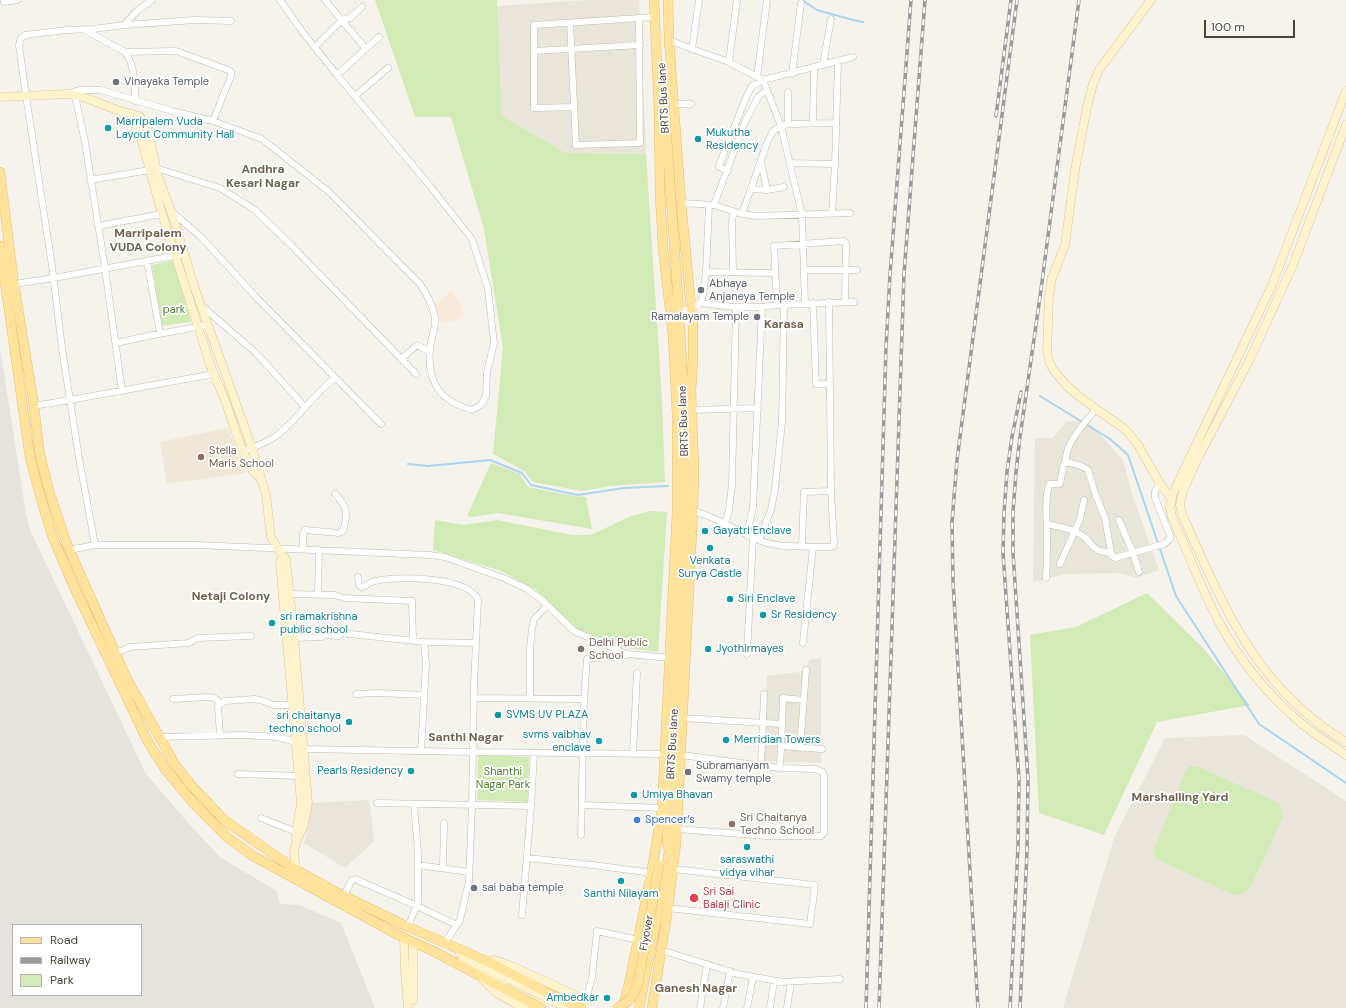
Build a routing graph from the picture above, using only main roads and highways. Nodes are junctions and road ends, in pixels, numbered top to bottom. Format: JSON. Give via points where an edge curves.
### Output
{"nodes":[{"id":1,"x":654,"y":0,"type":"edge"},
{"id":2,"x":659,"y":0,"type":"edge"},
{"id":3,"x":668,"y":0,"type":"edge"},
{"id":4,"x":0,"y":172,"type":"edge"},
{"id":5,"x":0,"y":246,"type":"edge"},
{"id":6,"x":675,"y":311,"type":"junction"},
{"id":7,"x":666,"y":848,"type":"joint"},
{"id":8,"x":667,"y":867,"type":"junction"},
{"id":9,"x":583,"y":1004,"type":"edge"},
{"id":10,"x":541,"y":1008,"type":"edge"},
{"id":11,"x":618,"y":1008,"type":"edge"},
{"id":12,"x":622,"y":1008,"type":"edge"},
{"id":13,"x":639,"y":1008,"type":"edge"},
{"id":14,"x":652,"y":1008,"type":"edge"}],
"edges":[{"from":1,"to":6,"type":"main road","via":[[660,111],[662,248]]},
{"from":2,"to":6,"type":"main road","name":"BRTS Bus lane"},
{"from":3,"to":8,"type":"main road","via":[[681,203],[692,309],[693,511],[677,829]]},
{"from":4,"to":9,"type":"main road","via":[[40,455],[50,494],[69,550],[127,679],[174,763],[224,820],[296,870],[408,927],[489,962],[550,994]]},
{"from":5,"to":10,"type":"main road","via":[[30,458],[53,538],[148,742],[165,768],[194,805],[227,836],[259,860]]},
{"from":6,"to":7,"type":"main road","name":"BRTS Bus lane","via":[[682,349],[685,509]]},
{"from":6,"to":12,"type":"main road","via":[[677,513],[662,808],[652,873],[629,986]]},
{"from":7,"to":8,"type":"main road","name":"Flyover"},
{"from":8,"to":11,"type":"main road","name":"Flyover","bridge":true,"via":[[638,984],[632,998]]},
{"from":8,"to":13,"type":"main road","name":"Flyover"},
{"from":8,"to":14,"type":"main road","via":[[668,908]]}]}
